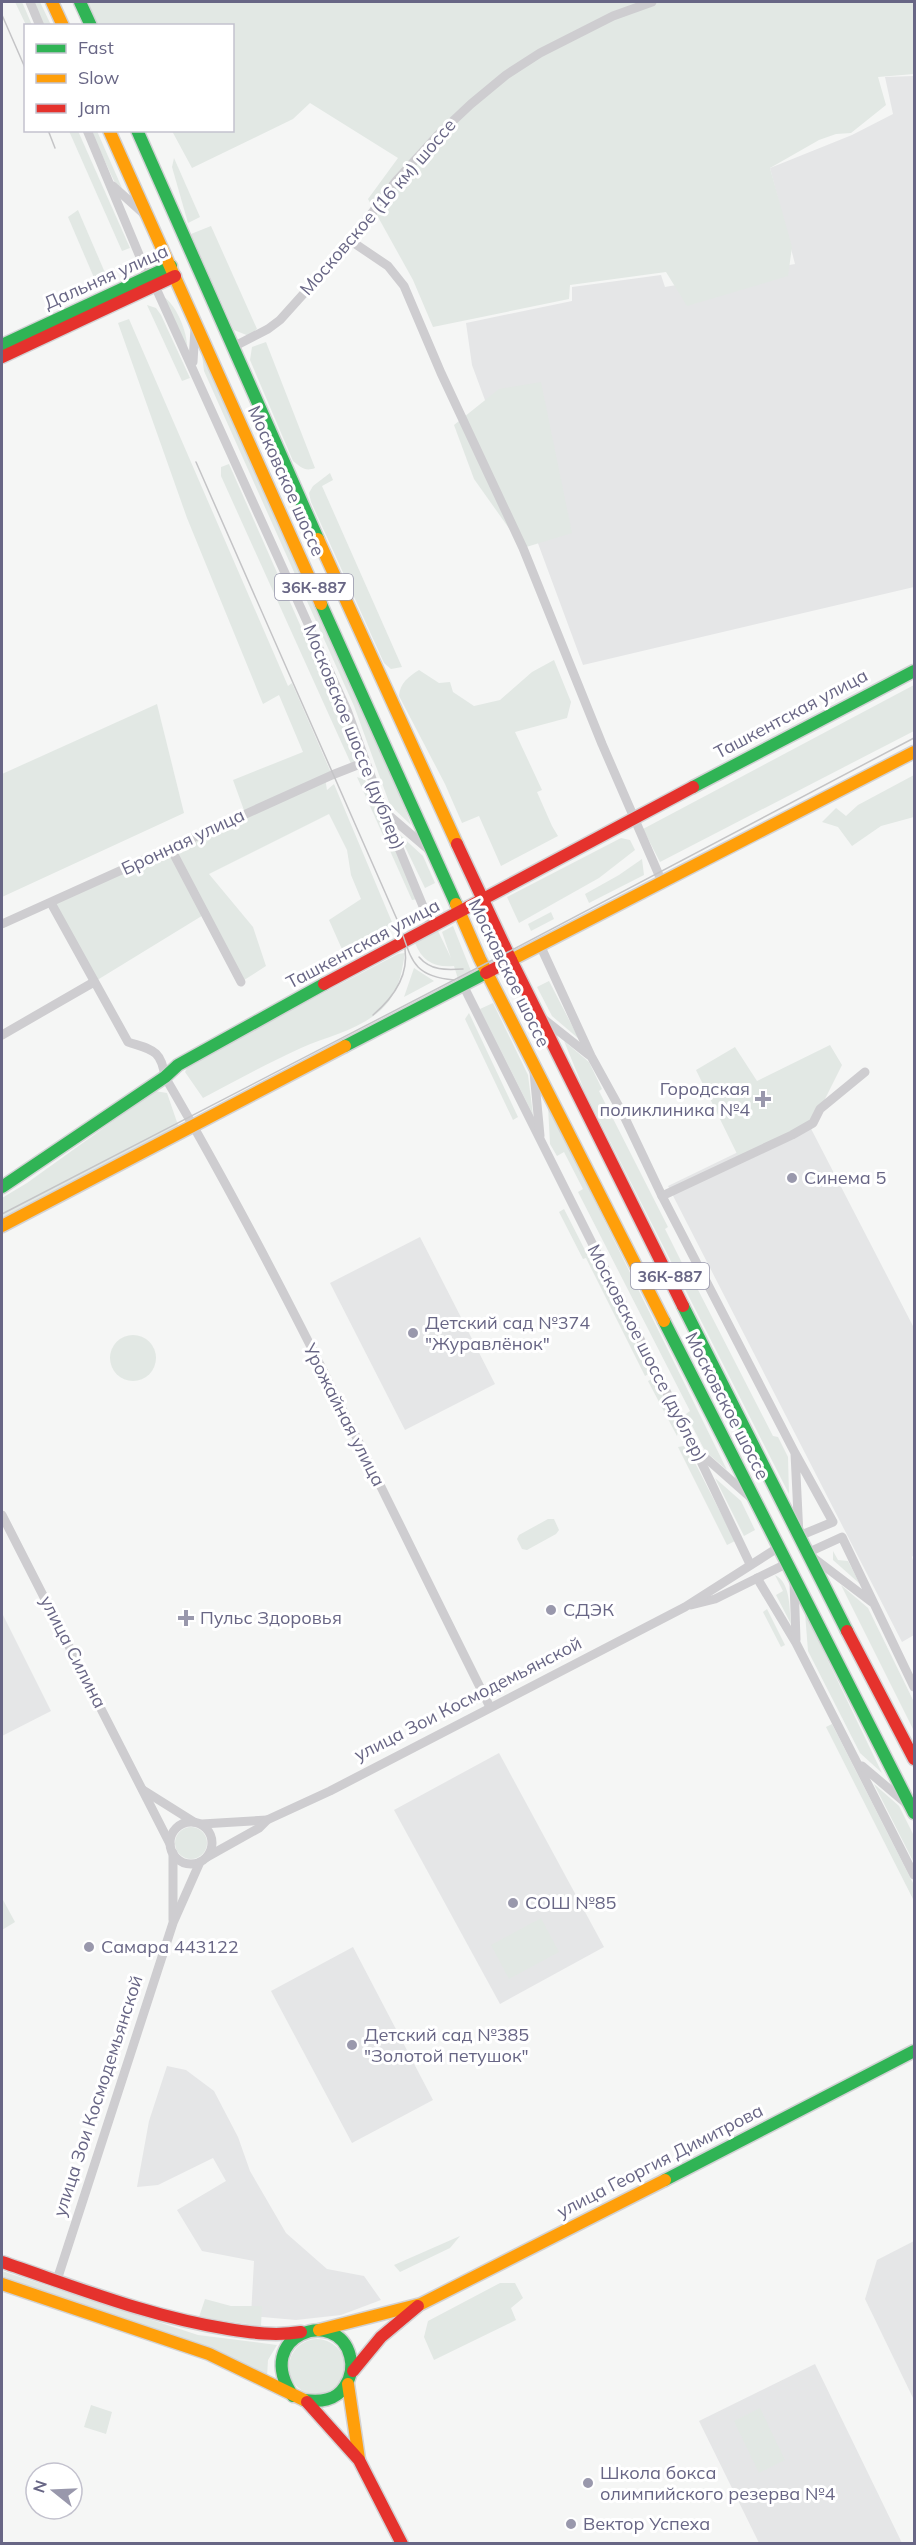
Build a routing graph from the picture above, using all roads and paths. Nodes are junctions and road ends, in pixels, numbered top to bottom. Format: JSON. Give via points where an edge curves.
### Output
{"nodes":[{"id":1,"x":30,"y":2,"type":"edge"},
{"id":2,"x":52,"y":2,"type":"edge"},
{"id":3,"x":80,"y":2,"type":"edge"},
{"id":4,"x":652,"y":2,"type":"edge"},
{"id":5,"x":39,"y":24,"type":"edge"},
{"id":6,"x":62,"y":24,"type":"edge"},
{"id":7,"x":90,"y":24,"type":"edge"},
{"id":8,"x":88,"y":132,"type":"edge"},
{"id":9,"x":110,"y":132,"type":"edge"},
{"id":10,"x":138,"y":132,"type":"edge"},
{"id":11,"x":111,"y":185,"type":"junction"},
{"id":12,"x":147,"y":216,"type":"junction"},
{"id":13,"x":351,"y":241,"type":"junction"},
{"id":14,"x":194,"y":261,"type":"junction"},
{"id":15,"x":173,"y":271,"type":"junction"},
{"id":16,"x":152,"y":281,"type":"junction"},
{"id":17,"x":196,"y":322,"type":"junction"},
{"id":18,"x":2,"y":345,"type":"edge"},
{"id":19,"x":233,"y":347,"type":"junction"},
{"id":20,"x":2,"y":357,"type":"edge"},
{"id":21,"x":193,"y":365,"type":"junction"},
{"id":22,"x":915,"y":671,"type":"edge"},
{"id":23,"x":915,"y":752,"type":"edge"},
{"id":24,"x":365,"y":762,"type":"junction"},
{"id":25,"x":384,"y":812,"type":"junction"},
{"id":26,"x":633,"y":818,"type":"junction"},
{"id":27,"x":170,"y":847,"type":"junction"},
{"id":28,"x":432,"y":852,"type":"junction"},
{"id":29,"x":662,"y":882,"type":"junction"},
{"id":30,"x":483,"y":899,"type":"junction"},
{"id":31,"x":51,"y":903,"type":"junction"},
{"id":32,"x":459,"y":913,"type":"junction"},
{"id":33,"x":2,"y":924,"type":"edge"},
{"id":34,"x":432,"y":928,"type":"junction"},
{"id":35,"x":540,"y":945,"type":"junction"},
{"id":36,"x":512,"y":960,"type":"junction"},
{"id":37,"x":486,"y":974,"type":"junction"},
{"id":38,"x":94,"y":982,"type":"junction"},
{"id":39,"x":241,"y":982,"type":"dead end"},
{"id":40,"x":464,"y":987,"type":"junction"},
{"id":41,"x":539,"y":1016,"type":"junction"},
{"id":42,"x":2,"y":1035,"type":"edge"},
{"id":43,"x":591,"y":1056,"type":"junction"},
{"id":44,"x":533,"y":1064,"type":"junction"},
{"id":45,"x":864,"y":1072,"type":"dead end"},
{"id":46,"x":165,"y":1077,"type":"junction"},
{"id":47,"x":194,"y":1126,"type":"junction"},
{"id":48,"x":540,"y":1142,"type":"junction"},
{"id":49,"x":2,"y":1187,"type":"edge"},
{"id":50,"x":662,"y":1196,"type":"junction"},
{"id":51,"x":2,"y":1226,"type":"edge"},
{"id":52,"x":695,"y":1449,"type":"junction"},
{"id":53,"x":795,"y":1453,"type":"junction"},
{"id":54,"x":757,"y":1503,"type":"junction"},
{"id":55,"x":2,"y":1515,"type":"edge"},
{"id":56,"x":799,"y":1536,"type":"junction"},
{"id":57,"x":779,"y":1547,"type":"junction"},
{"id":58,"x":807,"y":1553,"type":"junction"},
{"id":59,"x":788,"y":1563,"type":"junction"},
{"id":60,"x":750,"y":1564,"type":"junction"},
{"id":61,"x":794,"y":1577,"type":"junction"},
{"id":62,"x":757,"y":1578,"type":"junction"},
{"id":63,"x":873,"y":1603,"type":"junction"},
{"id":64,"x":686,"y":1607,"type":"junction"},
{"id":65,"x":796,"y":1642,"type":"junction"},
{"id":66,"x":915,"y":1687,"type":"edge"},
{"id":67,"x":490,"y":1707,"type":"junction"},
{"id":68,"x":915,"y":1759,"type":"edge"},
{"id":69,"x":858,"y":1763,"type":"junction"},
{"id":70,"x":143,"y":1790,"type":"junction"},
{"id":71,"x":913,"y":1810,"type":"edge"},
{"id":72,"x":267,"y":1820,"type":"junction"},
{"id":73,"x":198,"y":1823,"type":"junction"},
{"id":74,"x":171,"y":1848,"type":"junction"},
{"id":75,"x":203,"y":1859,"type":"junction"},
{"id":76,"x":915,"y":1875,"type":"edge"},
{"id":77,"x":173,"y":1923,"type":"junction"},
{"id":78,"x":915,"y":2051,"type":"edge"},
{"id":79,"x":2,"y":2262,"type":"edge"},
{"id":80,"x":57,"y":2280,"type":"junction"},
{"id":81,"x":2,"y":2284,"type":"edge"},
{"id":82,"x":421,"y":2304,"type":"junction"},
{"id":83,"x":319,"y":2330,"type":"junction"},
{"id":84,"x":305,"y":2332,"type":"junction"},
{"id":85,"x":353,"y":2371,"type":"junction"},
{"id":86,"x":348,"y":2384,"type":"junction"},
{"id":87,"x":293,"y":2396,"type":"junction"},
{"id":88,"x":307,"y":2402,"type":"junction"},
{"id":89,"x":359,"y":2460,"type":"junction"},
{"id":90,"x":402,"y":2544,"type":"edge"}],
"edges":[{"from":1,"to":5,"type":"street"},
{"from":2,"to":6,"type":"main road"},
{"from":3,"to":7,"type":"main road"},
{"from":4,"to":13,"type":"street","name":"Московское (16 км) шоссе","via":[[613,16],[506,75],[438,135],[396,181]]},
{"from":8,"to":11,"type":"street","name":"Московское шоссе (дублер)"},
{"from":9,"to":12,"type":"main road","name":"Московское шоссе","number":"36К-887"},
{"from":10,"to":14,"type":"main road","name":"Московское шоссе","number":"36К-887"},
{"from":11,"to":12,"type":"street"},
{"from":11,"to":16,"type":"street","name":"Московское шоссе (дублер)"},
{"from":12,"to":15,"type":"main road","name":"Московское шоссе","number":"36К-887"},
{"from":13,"to":19,"type":"street","name":"Московское (16 км) шоссе","via":[[280,320]]},
{"from":13,"to":26,"type":"street","via":[[388,266],[404,286],[523,548]]},
{"from":14,"to":15,"type":"main road","name":"Дальняя улица"},
{"from":14,"to":19,"type":"main road","name":"Московское шоссе","number":"36К-887"},
{"from":15,"to":16,"type":"main road","name":"Дальняя улица"},
{"from":15,"to":17,"type":"main road","name":"Московское шоссе","number":"36К-887"},
{"from":16,"to":18,"type":"main road","name":"Дальняя улица"},
{"from":16,"to":20,"type":"main road","name":"Дальняя улица"},
{"from":16,"to":21,"type":"street","name":"Московское шоссе (дублер)"},
{"from":17,"to":21,"type":"street"},
{"from":17,"to":28,"type":"main road","name":"Московское шоссе","number":"36К-887"},
{"from":19,"to":30,"type":"main road","name":"Московское шоссе","number":"36К-887"},
{"from":21,"to":24,"type":"street","name":"Московское шоссе (дублер)","via":[[347,710]]},
{"from":22,"to":26,"type":"main road","name":"Ташкентская улица"},
{"from":23,"to":29,"type":"main road"},
{"from":24,"to":25,"type":"street","name":"Московское шоссе (дублер)"},
{"from":24,"to":27,"type":"street","name":"Бронная улица"},
{"from":25,"to":28,"type":"street"},
{"from":25,"to":34,"type":"street","name":"Московское шоссе (дублер)"},
{"from":26,"to":29,"type":"street"},
{"from":26,"to":30,"type":"main road","name":"Ташкентская улица"},
{"from":27,"to":31,"type":"street","name":"Бронная улица"},
{"from":27,"to":39,"type":"street"},
{"from":28,"to":32,"type":"main road","name":"Московское шоссе","number":"36К-887"},
{"from":29,"to":35,"type":"main road"},
{"from":30,"to":32,"type":"main road","name":"Ташкентская улица"},
{"from":30,"to":36,"type":"main road","name":"Московское шоссе","number":"36К-887"},
{"from":31,"to":33,"type":"street","name":"Бронная улица"},
{"from":31,"to":38,"type":"street"},
{"from":32,"to":34,"type":"main road","name":"Ташкентская улица"},
{"from":32,"to":37,"type":"main road","name":"Московское шоссе","number":"36К-887"},
{"from":34,"to":46,"type":"main road","name":"Ташкентская улица","via":[[178,1065]]},
{"from":35,"to":36,"type":"main road"},
{"from":35,"to":43,"type":"street"},
{"from":36,"to":37,"type":"main road"},
{"from":36,"to":41,"type":"main road","name":"Московское шоссе","number":"36К-887"},
{"from":37,"to":40,"type":"main road"},
{"from":37,"to":44,"type":"main road","name":"Московское шоссе","number":"36К-887"},
{"from":38,"to":42,"type":"street"},
{"from":38,"to":46,"type":"street","via":[[128,1042],[153,1051],[162,1060]]},
{"from":40,"to":47,"type":"main road"},
{"from":40,"to":48,"type":"street","name":"Московское шоссе (дублер)"},
{"from":41,"to":43,"type":"street"},
{"from":41,"to":56,"type":"main road","name":"Московское шоссе","number":"36К-887"},
{"from":43,"to":50,"type":"street"},
{"from":44,"to":48,"type":"street","name":"Московское шоссе (дублер)"},
{"from":44,"to":54,"type":"main road","name":"Московское шоссе","number":"36К-887"},
{"from":45,"to":50,"type":"street","via":[[820,1109],[813,1123]]},
{"from":46,"to":47,"type":"street","name":"Урожайная улица"},
{"from":46,"to":49,"type":"main road","name":"Ташкентская улица"},
{"from":47,"to":51,"type":"main road"},
{"from":47,"to":67,"type":"street","name":"Урожайная улица","via":[[305,1336]]},
{"from":48,"to":52,"type":"street","name":"Московское шоссе (дублер)"},
{"from":50,"to":53,"type":"street"},
{"from":52,"to":54,"type":"street"},
{"from":52,"to":60,"type":"street","name":"Московское шоссе (дублер)"},
{"from":53,"to":56,"type":"street"},
{"from":53,"to":56,"type":"street","name":"улица Зои Космодемьянской","via":[[833,1522]]},
{"from":54,"to":57,"type":"main road","name":"Московское шоссе","number":"36К-887"},
{"from":55,"to":70,"type":"street","name":"улица Силина"},
{"from":56,"to":57,"type":"main road","name":"улица Зои Космодемьянской"},
{"from":56,"to":58,"type":"main road","name":"Московское шоссе","number":"36К-887"},
{"from":57,"to":59,"type":"main road","name":"Московское шоссе","number":"36К-887"},
{"from":57,"to":60,"type":"street","name":"улица Зои Космодемьянской"},
{"from":58,"to":59,"type":"main road","name":"улица Зои Космодемьянской"},
{"from":58,"to":63,"type":"street"},
{"from":58,"to":63,"type":"street","name":"улица Зои Космодемьянской","via":[[842,1537]]},
{"from":58,"to":68,"type":"main road","name":"Московское шоссе","number":"36К-887"},
{"from":59,"to":61,"type":"main road","name":"Московское шоссе","number":"36К-887"},
{"from":59,"to":62,"type":"street","name":"улица Зои Космодемьянской"},
{"from":60,"to":64,"type":"street","name":"улица Зои Космодемьянской"},
{"from":61,"to":65,"type":"street"},
{"from":61,"to":71,"type":"main road","name":"Московское шоссе","number":"36К-887"},
{"from":62,"to":64,"type":"street","name":"улица Зои Космодемьянской","via":[[715,1599]]},
{"from":62,"to":65,"type":"street"},
{"from":63,"to":66,"type":"street"},
{"from":64,"to":67,"type":"street","name":"улица Зои Космодемьянской"},
{"from":65,"to":69,"type":"street"},
{"from":67,"to":72,"type":"street","name":"улица Зои Космодемьянской"},
{"from":69,"to":71,"type":"street"},
{"from":69,"to":76,"type":"street"},
{"from":70,"to":73,"type":"street"},
{"from":70,"to":74,"type":"street","name":"улица Силина"},
{"from":72,"to":73,"type":"street","name":"улица Зои Космодемьянской"},
{"from":72,"to":75,"type":"street","name":"улица Зои Космодемьянской"},
{"from":73,"to":74,"type":"street","via":[[179,1826],[172,1834]]},
{"from":73,"to":75,"type":"street","via":[[211,1837],[212,1847]]},
{"from":74,"to":75,"type":"street","via":[[179,1860],[190,1864]]},
{"from":74,"to":77,"type":"street","name":"улица Зои Космодемьянской"},
{"from":75,"to":77,"type":"street","name":"улица Зои Космодемьянской"},
{"from":77,"to":80,"type":"street","name":"улица Зои Космодемьянской"},
{"from":78,"to":82,"type":"main road","name":"улица Георгия Димитрова"},
{"from":79,"to":80,"type":"main road"},
{"from":80,"to":84,"type":"main road","via":[[157,2315],[214,2328],[279,2335]]},
{"from":81,"to":87,"type":"main road","via":[[209,2354]]},
{"from":82,"to":83,"type":"main road","name":"улица Георгия Димитрова"},
{"from":82,"to":85,"type":"main road","name":"улица Георгия Димитрова","via":[[381,2337]]},
{"from":83,"to":84,"type":"main road"},
{"from":83,"to":85,"type":"main road","via":[[337,2336],[345,2344]]},
{"from":84,"to":87,"type":"main road","via":[[288,2344],[280,2363],[283,2382]]},
{"from":85,"to":86,"type":"main road"},
{"from":86,"to":88,"type":"main road","via":[[331,2400]]},
{"from":86,"to":89,"type":"main road"},
{"from":87,"to":88,"type":"main road"},
{"from":88,"to":89,"type":"main road"},
{"from":89,"to":90,"type":"main road"}]}
